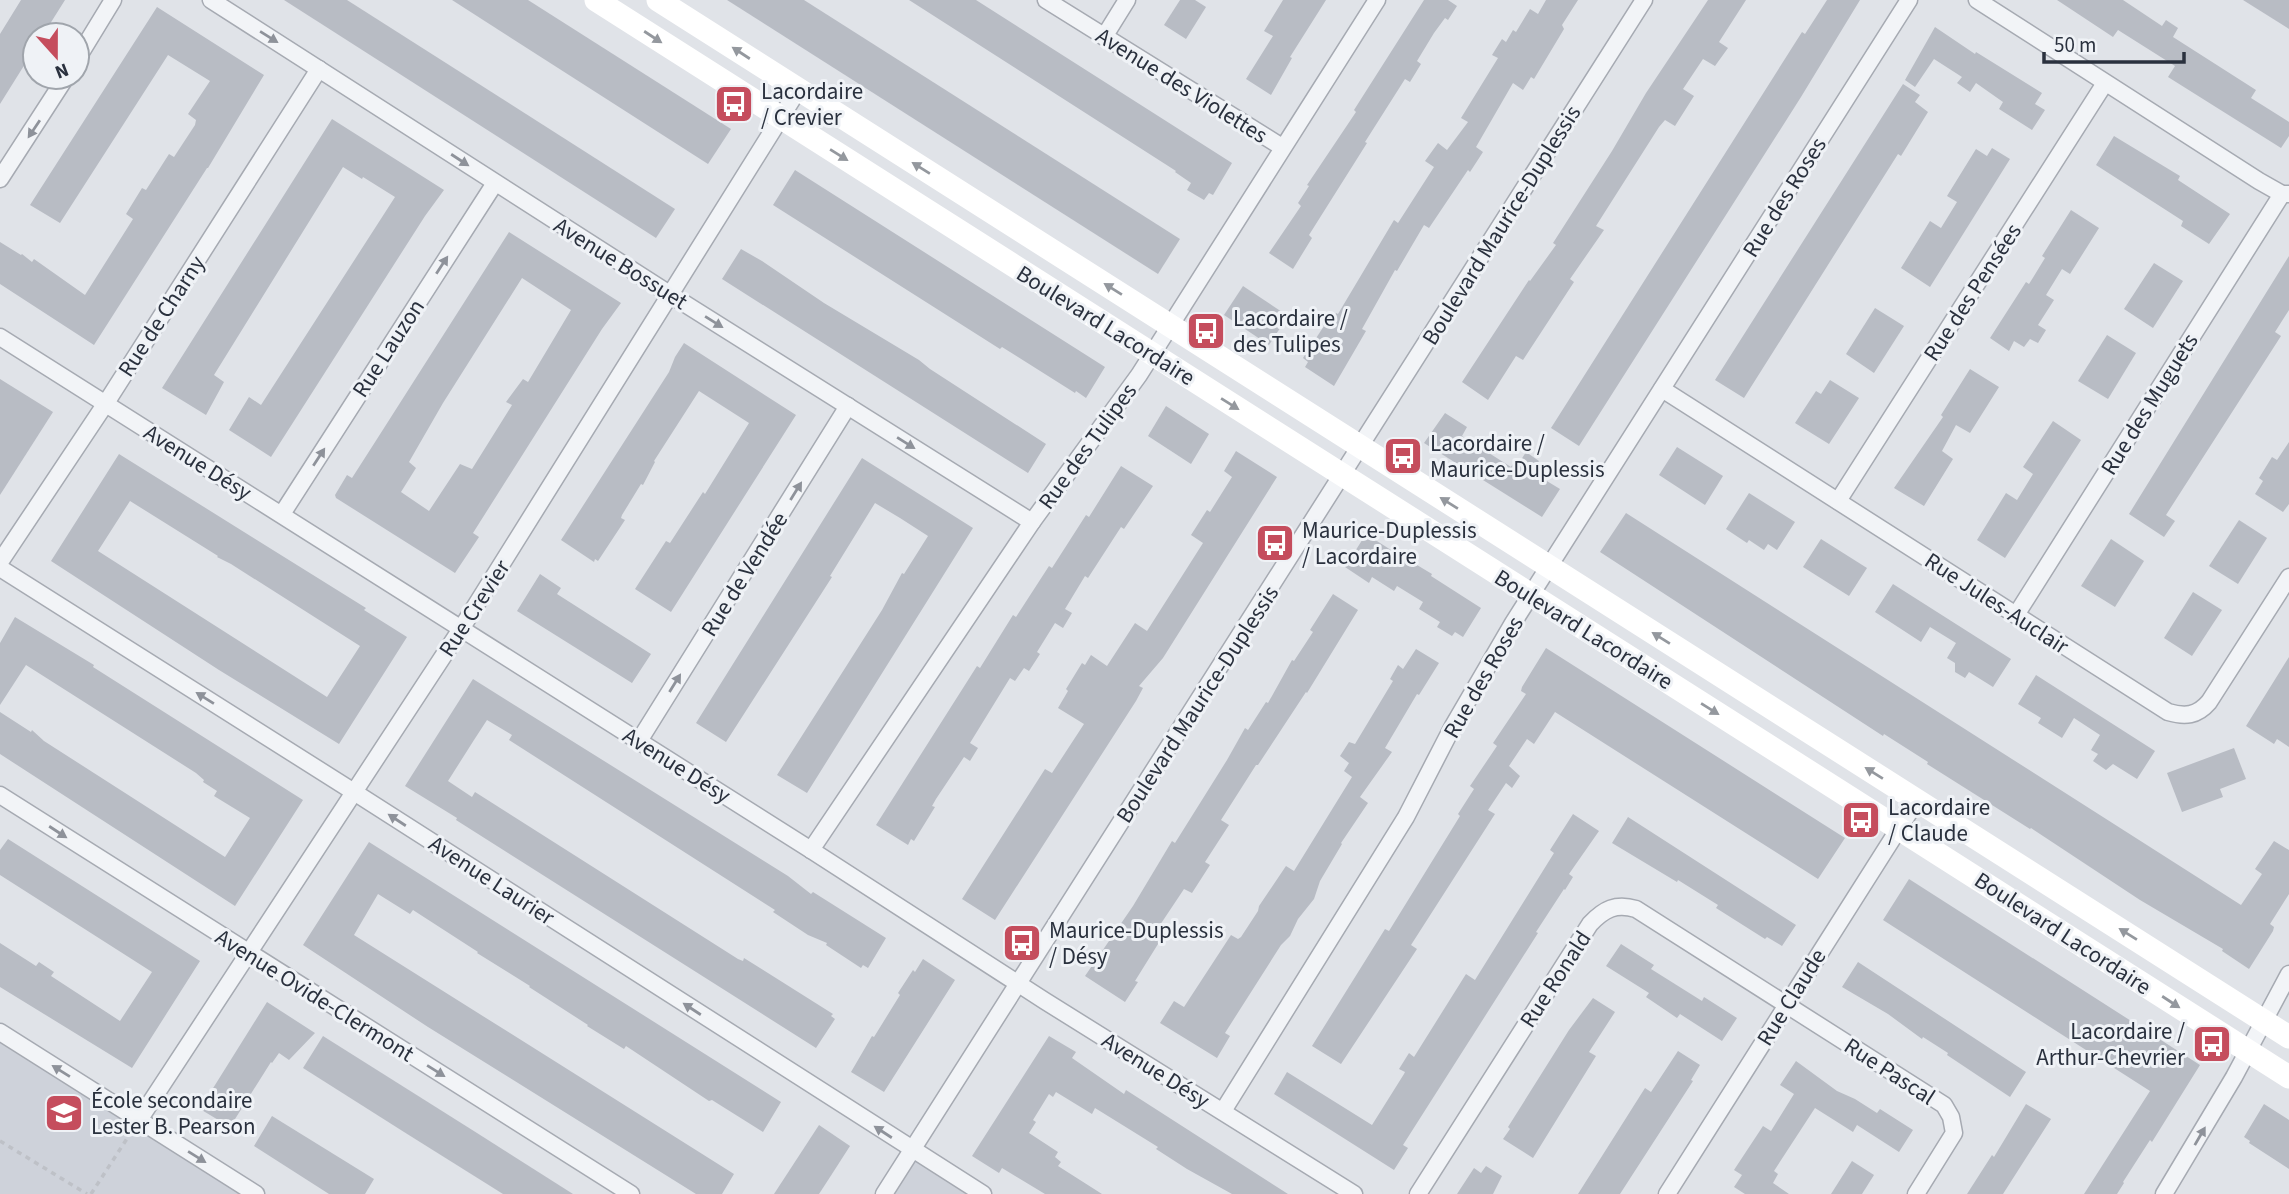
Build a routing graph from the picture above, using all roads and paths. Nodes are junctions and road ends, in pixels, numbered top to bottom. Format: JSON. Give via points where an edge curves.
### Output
{"nodes":[{"id":1,"x":113,"y":0,"type":"edge"},
{"id":2,"x":211,"y":0,"type":"edge"},
{"id":3,"x":596,"y":0,"type":"edge"},
{"id":4,"x":658,"y":0,"type":"edge"},
{"id":5,"x":1046,"y":0,"type":"edge"},
{"id":6,"x":1127,"y":0,"type":"edge"},
{"id":7,"x":1377,"y":0,"type":"edge"},
{"id":8,"x":1644,"y":0,"type":"edge"},
{"id":9,"x":1909,"y":0,"type":"edge"},
{"id":10,"x":1977,"y":0,"type":"edge"},
{"id":11,"x":91,"y":36,"type":"edge"},
{"id":12,"x":1104,"y":37,"type":"junction"},
{"id":13,"x":320,"y":69,"type":"junction"},
{"id":14,"x":2105,"y":83,"type":"junction"},
{"id":15,"x":798,"y":90,"type":"junction"},
{"id":16,"x":57,"y":91,"type":"edge"},
{"id":17,"x":781,"y":119,"type":"junction"},
{"id":18,"x":1282,"y":147,"type":"junction"},
{"id":19,"x":0,"y":179,"type":"edge"},
{"id":20,"x":495,"y":183,"type":"junction"},
{"id":21,"x":2285,"y":194,"type":"edge"},
{"id":22,"x":671,"y":295,"type":"junction"},
{"id":23,"x":1171,"y":326,"type":"junction"},
{"id":24,"x":0,"y":337,"type":"edge"},
{"id":25,"x":1152,"y":354,"type":"junction"},
{"id":26,"x":1662,"y":389,"type":"junction"},
{"id":27,"x":106,"y":403,"type":"junction"},
{"id":28,"x":848,"y":407,"type":"junction"},
{"id":29,"x":1360,"y":447,"type":"junction"},
{"id":30,"x":1342,"y":476,"type":"junction"},
{"id":31,"x":1838,"y":501,"type":"junction"},
{"id":32,"x":282,"y":514,"type":"junction"},
{"id":33,"x":1032,"y":522,"type":"junction"},
{"id":34,"x":0,"y":562,"type":"edge"},
{"id":35,"x":1550,"y":567,"type":"junction"},
{"id":36,"x":0,"y":568,"type":"edge"},
{"id":37,"x":2289,"y":577,"type":"edge"},
{"id":38,"x":1531,"y":596,"type":"junction"},
{"id":39,"x":2016,"y":615,"type":"junction"},
{"id":40,"x":461,"y":629,"type":"junction"},
{"id":41,"x":639,"y":741,"type":"junction"},
{"id":42,"x":354,"y":792,"type":"junction"},
{"id":43,"x":0,"y":795,"type":"edge"},
{"id":44,"x":1917,"y":800,"type":"junction"},
{"id":45,"x":1898,"y":828,"type":"junction"},
{"id":46,"x":811,"y":850,"type":"junction"},
{"id":47,"x":249,"y":954,"type":"junction"},
{"id":48,"x":2289,"y":974,"type":"edge"},
{"id":49,"x":1018,"y":983,"type":"junction"},
{"id":50,"x":1787,"y":1004,"type":"junction"},
{"id":51,"x":2263,"y":1020,"type":"junction"},
{"id":52,"x":0,"y":1032,"type":"edge"},
{"id":53,"x":2289,"y":1037,"type":"edge"},
{"id":54,"x":2248,"y":1051,"type":"junction"},
{"id":55,"x":2289,"y":1077,"type":"edge"},
{"id":56,"x":1223,"y":1111,"type":"junction"},
{"id":57,"x":139,"y":1120,"type":"junction"},
{"id":58,"x":0,"y":1141,"type":"edge"},
{"id":59,"x":912,"y":1150,"type":"junction"},
{"id":60,"x":89,"y":1194,"type":"edge"},
{"id":61,"x":256,"y":1194,"type":"edge"},
{"id":62,"x":631,"y":1194,"type":"edge"},
{"id":63,"x":884,"y":1194,"type":"edge"},
{"id":64,"x":983,"y":1194,"type":"edge"},
{"id":65,"x":1354,"y":1194,"type":"edge"},
{"id":66,"x":1418,"y":1194,"type":"edge"},
{"id":67,"x":1667,"y":1194,"type":"edge"},
{"id":68,"x":1916,"y":1194,"type":"edge"},
{"id":69,"x":2164,"y":1194,"type":"edge"}],
"edges":[{"from":1,"to":11,"type":"street"},
{"from":2,"to":13,"type":"street","name":"Avenue Bossuet","one_way":true},
{"from":3,"to":17,"type":"main road","name":"Boulevard Lacordaire","one_way":true},
{"from":15,"to":4,"type":"main road","name":"Boulevard Lacordaire","one_way":true},
{"from":5,"to":12,"type":"street","name":"Avenue des Violettes"},
{"from":6,"to":12,"type":"street"},
{"from":7,"to":18,"type":"street","name":"Rue des Tulipes"},
{"from":8,"to":29,"type":"street","name":"Boulevard Maurice-Duplessis"},
{"from":9,"to":26,"type":"street","name":"Rue des Roses"},
{"from":10,"to":14,"type":"street"},
{"from":12,"to":18,"type":"street","name":"Avenue des Violettes"},
{"from":13,"to":20,"type":"street","name":"Avenue Bossuet","one_way":true},
{"from":13,"to":27,"type":"street","name":"Rue de Charny"},
{"from":14,"to":21,"type":"street"},
{"from":14,"to":31,"type":"street","name":"Rue des Pensées"},
{"from":15,"to":17,"type":"street","name":"Rue Crevier"},
{"from":23,"to":15,"type":"main road","name":"Boulevard Lacordaire","one_way":true},
{"from":16,"to":19,"type":"street","one_way":true},
{"from":17,"to":22,"type":"street","name":"Rue Crevier"},
{"from":17,"to":25,"type":"main road","name":"Boulevard Lacordaire","one_way":true},
{"from":18,"to":23,"type":"street","name":"Rue des Tulipes"},
{"from":20,"to":22,"type":"street","name":"Avenue Bossuet"},
{"from":32,"to":20,"type":"street","name":"Rue Lauzon","one_way":true},
{"from":21,"to":39,"type":"street","name":"Rue des Muguets"},
{"from":22,"to":28,"type":"street","name":"Avenue Bossuet","one_way":true},
{"from":22,"to":40,"type":"street","name":"Rue Crevier"},
{"from":23,"to":25,"type":"street","name":"Rue des Tulipes"},
{"from":23,"to":29,"type":"main road","name":"Boulevard Lacordaire"},
{"from":24,"to":27,"type":"street","name":"Avenue Désy"},
{"from":25,"to":30,"type":"main road","name":"Boulevard Lacordaire","one_way":true},
{"from":25,"to":33,"type":"street","name":"Rue des Tulipes"},
{"from":26,"to":31,"type":"street","name":"Rue Jules-Auclair"},
{"from":26,"to":35,"type":"street","name":"Rue des Roses"},
{"from":27,"to":32,"type":"street","name":"Avenue Désy"},
{"from":27,"to":34,"type":"street","name":"Rue de Charny"},
{"from":28,"to":33,"type":"street","name":"Avenue Bossuet","one_way":true},
{"from":41,"to":28,"type":"street","name":"Rue de Vendée","one_way":true},
{"from":29,"to":30,"type":"street","name":"Boulevard Maurice-Duplessis"},
{"from":35,"to":29,"type":"main road","name":"Boulevard Lacordaire","one_way":true},
{"from":30,"to":38,"type":"main road","name":"Boulevard Lacordaire"},
{"from":30,"to":49,"type":"street","name":"Boulevard Maurice-Duplessis"},
{"from":31,"to":39,"type":"street","name":"Rue Jules-Auclair"},
{"from":32,"to":40,"type":"street","name":"Avenue Désy"},
{"from":33,"to":46,"type":"street","name":"Rue des Tulipes"},
{"from":35,"to":38,"type":"street","name":"Rue des Roses"},
{"from":44,"to":35,"type":"main road","name":"Boulevard Lacordaire","one_way":true},
{"from":42,"to":36,"type":"street","name":"Avenue Laurier","one_way":true},
{"from":37,"to":39,"type":"street","name":"Rue Jules-Auclair","via":[[2208,702],[2190,715],[2168,712]]},
{"from":38,"to":45,"type":"main road","name":"Boulevard Lacordaire","one_way":true},
{"from":38,"to":56,"type":"street","name":"Rue des Roses","via":[[1406,817]]},
{"from":40,"to":41,"type":"street","name":"Avenue Désy"},
{"from":40,"to":42,"type":"street","name":"Rue Crevier"},
{"from":41,"to":46,"type":"street","name":"Avenue Désy"},
{"from":42,"to":47,"type":"street","name":"Rue Crevier"},
{"from":59,"to":42,"type":"street","name":"Avenue Laurier","one_way":true},
{"from":43,"to":47,"type":"street","name":"Avenue Ovide-Clermont","one_way":true},
{"from":44,"to":45,"type":"street","name":"Rue Claude"},
{"from":51,"to":44,"type":"main road","name":"Boulevard Lacordaire","one_way":true},
{"from":45,"to":50,"type":"street","name":"Rue Claude"},
{"from":45,"to":54,"type":"main road","name":"Boulevard Lacordaire","one_way":true},
{"from":46,"to":49,"type":"street","name":"Avenue Désy"},
{"from":47,"to":57,"type":"street","name":"Rue Crevier"},
{"from":47,"to":62,"type":"street","name":"Avenue Ovide-Clermont","one_way":true},
{"from":48,"to":51,"type":"street"},
{"from":49,"to":56,"type":"street","name":"Avenue Désy"},
{"from":49,"to":59,"type":"street","name":"Boulevard Maurice-Duplessis"},
{"from":50,"to":66,"type":"street","name":"Rue Ronald","via":[[1636,909],[1612,906],[1590,923]]},
{"from":50,"to":67,"type":"street","name":"Rue Claude"},
{"from":50,"to":68,"type":"street","name":"Rue Pascal","via":[[1944,1105],[1954,1133]]},
{"from":51,"to":53,"type":"main road","name":"Boulevard Lacordaire"},
{"from":51,"to":54,"type":"street"},
{"from":57,"to":52,"type":"street","one_way":true},
{"from":54,"to":55,"type":"main road","name":"Boulevard Lacordaire"},
{"from":69,"to":54,"type":"street","one_way":true},
{"from":56,"to":65,"type":"street","name":"Avenue Désy"},
{"from":57,"to":60,"type":"path"},
{"from":57,"to":61,"type":"street","one_way":true},
{"from":58,"to":60,"type":"path"},
{"from":59,"to":63,"type":"street","name":"Boulevard Maurice-Duplessis"},
{"from":59,"to":64,"type":"street","name":"Avenue Laurier"}]}
